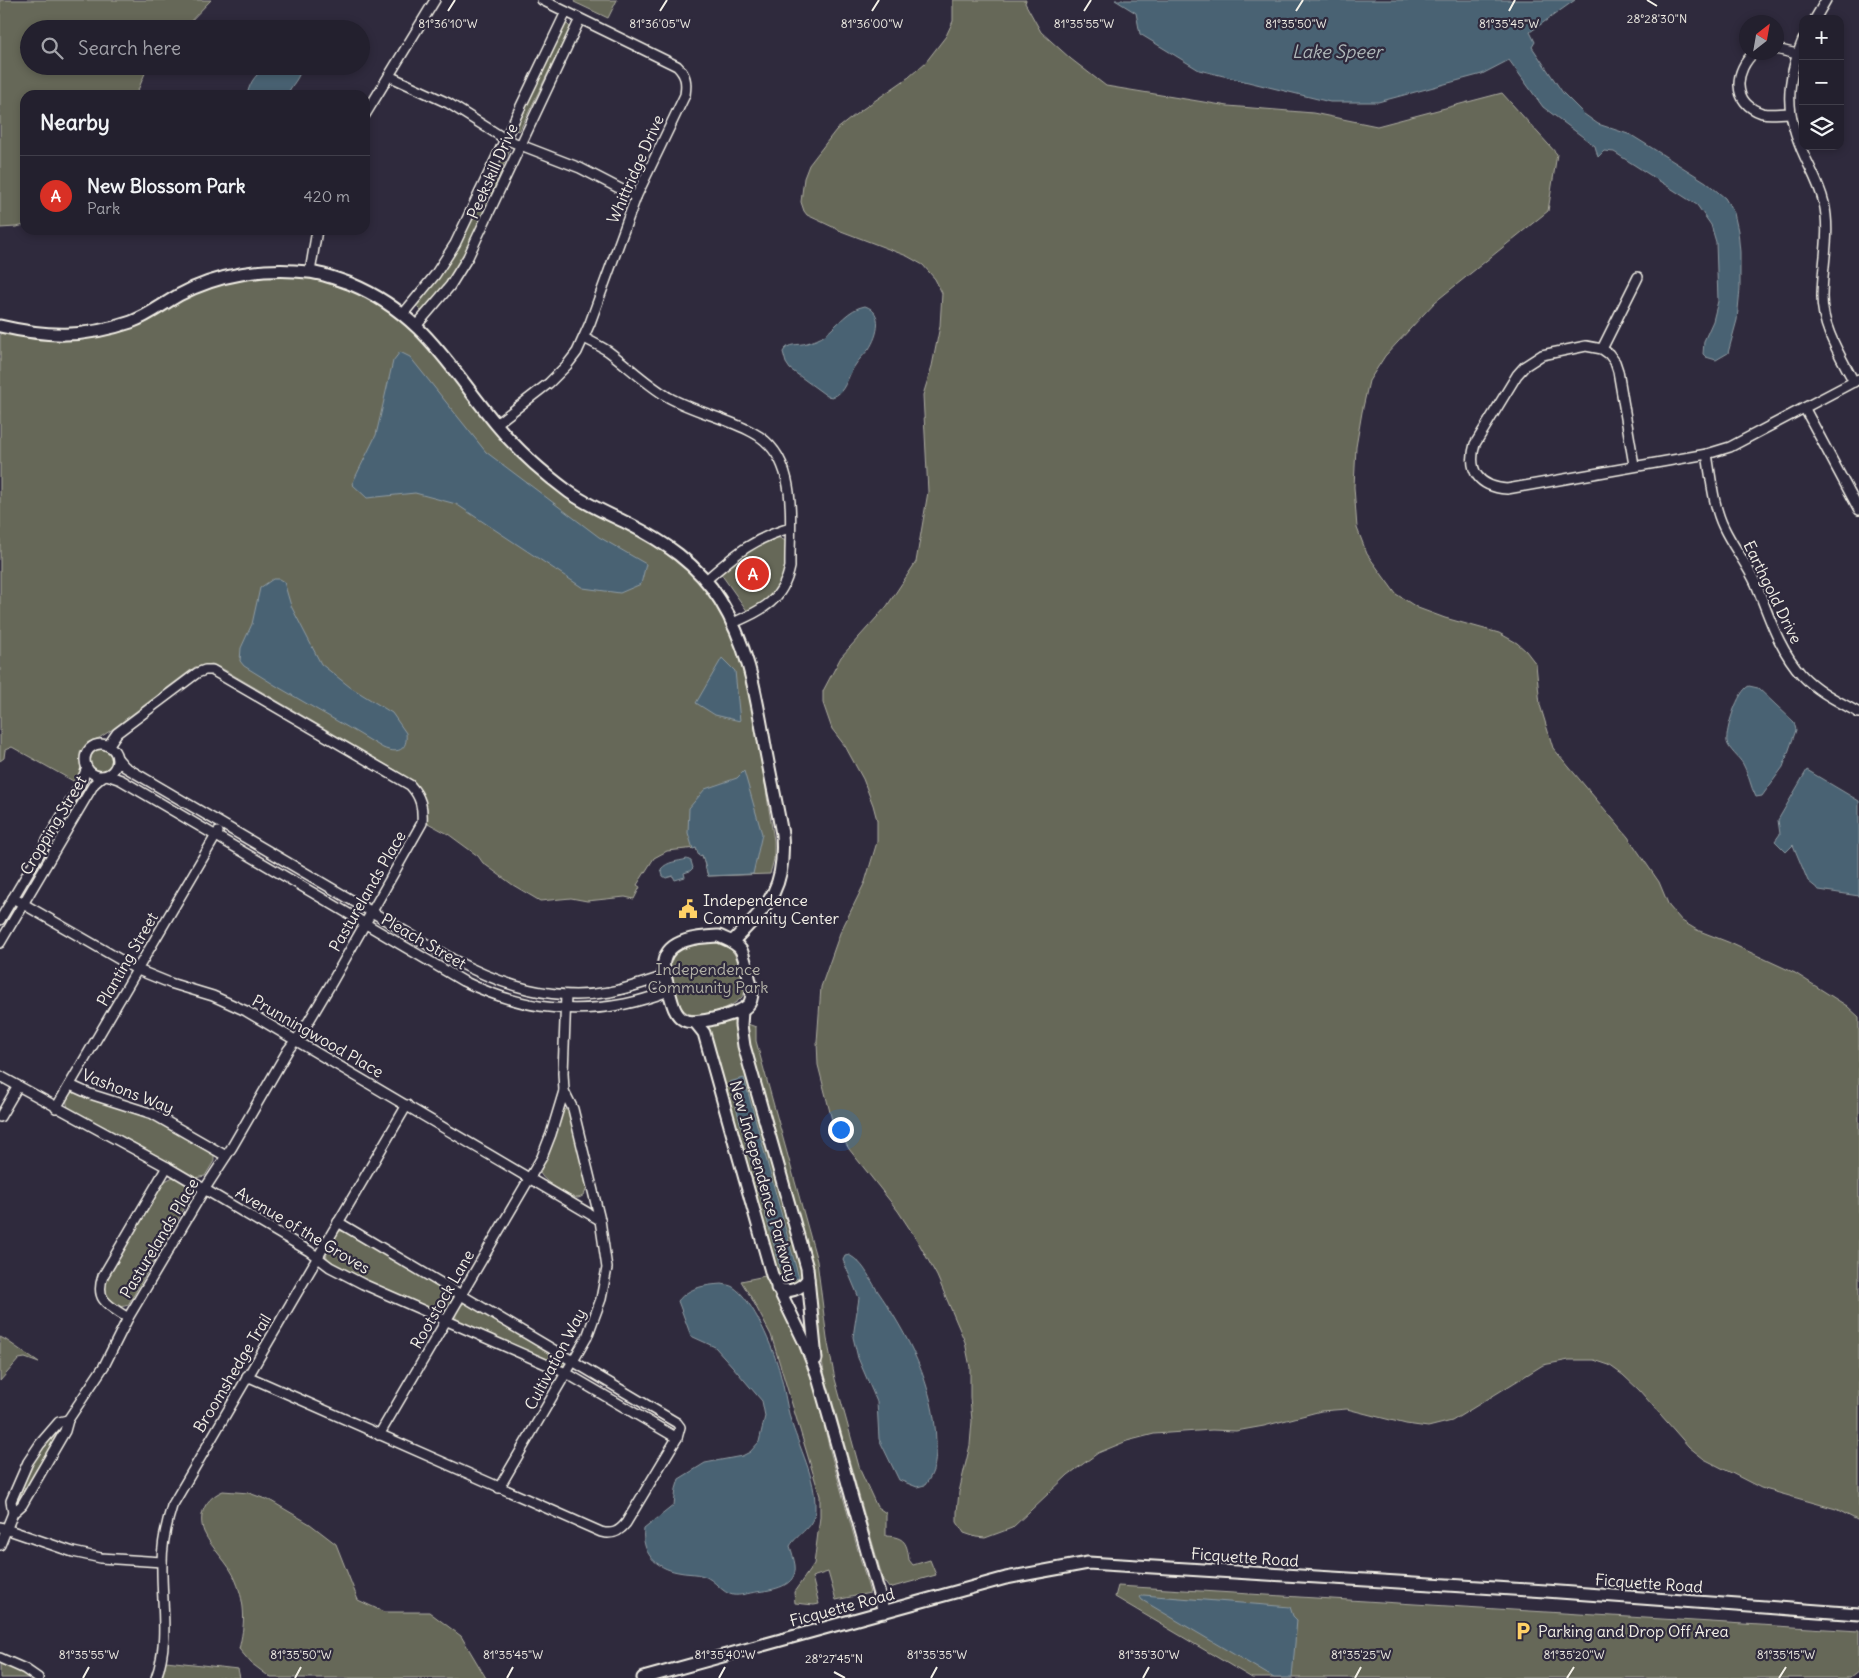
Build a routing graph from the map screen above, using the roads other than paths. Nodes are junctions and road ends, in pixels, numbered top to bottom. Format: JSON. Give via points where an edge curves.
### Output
{"nodes":[{"id":1,"x":434,"y":0,"type":"edge"},
{"id":2,"x":542,"y":0,"type":"edge"},
{"id":3,"x":1826,"y":0,"type":"edge"},
{"id":4,"x":566,"y":12,"type":"junction"},
{"id":5,"x":1817,"y":15,"type":"edge"},
{"id":6,"x":580,"y":18,"type":"junction"},
{"id":7,"x":1799,"y":49,"type":"edge"},
{"id":8,"x":1784,"y":50,"type":"edge"},
{"id":9,"x":1797,"y":54,"type":"junction"},
{"id":10,"x":1748,"y":60,"type":"edge"},
{"id":11,"x":390,"y":76,"type":"junction"},
{"id":12,"x":370,"y":107,"type":"edge"},
{"id":13,"x":1790,"y":113,"type":"junction"},
{"id":14,"x":505,"y":139,"type":"junction"},
{"id":15,"x":519,"y":145,"type":"junction"},
{"id":16,"x":636,"y":197,"type":"junction"},
{"id":17,"x":317,"y":235,"type":"edge"},
{"id":18,"x":310,"y":272,"type":"junction"},
{"id":19,"x":1638,"y":277,"type":"dead end"},
{"id":20,"x":402,"y":314,"type":"junction"},
{"id":21,"x":0,"y":326,"type":"edge"},
{"id":22,"x":416,"y":326,"type":"junction"},
{"id":23,"x":584,"y":338,"type":"junction"},
{"id":24,"x":1602,"y":349,"type":"junction"},
{"id":25,"x":1856,"y":380,"type":"edge"},
{"id":26,"x":1805,"y":409,"type":"junction"},
{"id":27,"x":496,"y":424,"type":"junction"},
{"id":28,"x":1706,"y":454,"type":"junction"},
{"id":29,"x":1634,"y":465,"type":"junction"},
{"id":30,"x":1859,"y":510,"type":"edge"},
{"id":31,"x":790,"y":528,"type":"junction"},
{"id":32,"x":706,"y":580,"type":"junction"},
{"id":33,"x":733,"y":623,"type":"junction"},
{"id":34,"x":1859,"y":714,"type":"edge"},
{"id":35,"x":108,"y":746,"type":"junction"},
{"id":36,"x":117,"y":758,"type":"junction"},
{"id":37,"x":88,"y":768,"type":"junction"},
{"id":38,"x":105,"y":776,"type":"junction"},
{"id":39,"x":222,"y":825,"type":"junction"},
{"id":40,"x":216,"y":836,"type":"junction"},
{"id":41,"x":13,"y":898,"type":"junction"},
{"id":42,"x":23,"y":904,"type":"junction"},
{"id":43,"x":371,"y":912,"type":"junction"},
{"id":44,"x":0,"y":920,"type":"edge"},
{"id":45,"x":366,"y":924,"type":"junction"},
{"id":46,"x":732,"y":942,"type":"junction"},
{"id":47,"x":0,"y":943,"type":"edge"},
{"id":48,"x":138,"y":970,"type":"junction"},
{"id":49,"x":665,"y":976,"type":"junction"},
{"id":50,"x":670,"y":992,"type":"junction"},
{"id":51,"x":566,"y":995,"type":"junction"},
{"id":52,"x":565,"y":1010,"type":"junction"},
{"id":53,"x":742,"y":1010,"type":"junction"},
{"id":54,"x":696,"y":1023,"type":"junction"},
{"id":55,"x":296,"y":1040,"type":"junction"},
{"id":56,"x":0,"y":1076,"type":"edge"},
{"id":57,"x":70,"y":1084,"type":"junction"},
{"id":58,"x":18,"y":1086,"type":"junction"},
{"id":59,"x":564,"y":1091,"type":"junction"},
{"id":60,"x":407,"y":1105,"type":"junction"},
{"id":61,"x":56,"y":1108,"type":"junction"},
{"id":62,"x":0,"y":1117,"type":"edge"},
{"id":63,"x":226,"y":1156,"type":"junction"},
{"id":64,"x":167,"y":1167,"type":"junction"},
{"id":65,"x":530,"y":1178,"type":"junction"},
{"id":66,"x":204,"y":1190,"type":"junction"},
{"id":67,"x":600,"y":1220,"type":"junction"},
{"id":68,"x":338,"y":1222,"type":"junction"},
{"id":69,"x":317,"y":1258,"type":"junction"},
{"id":70,"x":808,"y":1279,"type":"junction"},
{"id":71,"x":777,"y":1288,"type":"junction"},
{"id":72,"x":462,"y":1294,"type":"junction"},
{"id":73,"x":128,"y":1318,"type":"junction"},
{"id":74,"x":446,"y":1321,"type":"junction"},
{"id":75,"x":573,"y":1361,"type":"junction"},
{"id":76,"x":566,"y":1373,"type":"junction"},
{"id":77,"x":817,"y":1374,"type":"junction"},
{"id":78,"x":247,"y":1376,"type":"junction"},
{"id":79,"x":68,"y":1420,"type":"junction"},
{"id":80,"x":379,"y":1435,"type":"junction"},
{"id":81,"x":677,"y":1438,"type":"junction"},
{"id":82,"x":499,"y":1488,"type":"junction"},
{"id":83,"x":13,"y":1513,"type":"junction"},
{"id":84,"x":4,"y":1528,"type":"edge"},
{"id":85,"x":0,"y":1545,"type":"edge"},
{"id":86,"x":162,"y":1562,"type":"junction"},
{"id":87,"x":884,"y":1612,"type":"junction"},
{"id":88,"x":1859,"y":1614,"type":"edge"},
{"id":89,"x":0,"y":1658,"type":"edge"},
{"id":90,"x":38,"y":1678,"type":"edge"},
{"id":91,"x":156,"y":1678,"type":"edge"},
{"id":92,"x":643,"y":1678,"type":"edge"}],
"edges":[{"from":1,"to":11,"type":"street"},
{"from":2,"to":4,"type":"street","name":"Whittridge Drive"},
{"from":3,"to":5,"type":"street"},
{"from":4,"to":6,"type":"street","name":"Whittridge Drive"},
{"from":4,"to":14,"type":"street","name":"Peekskill Drive"},
{"from":6,"to":15,"type":"street","name":"Peekskill Drive"},
{"from":6,"to":16,"type":"street","name":"Whittridge Drive","via":[[677,66],[687,82],[685,94]]},
{"from":7,"to":9,"type":"street"},
{"from":8,"to":9,"type":"street"},
{"from":9,"to":13,"type":"street","via":[[1789,83]]},
{"from":10,"to":13,"type":"street","via":[[1739,74],[1740,93],[1752,108],[1760,112]]},
{"from":11,"to":12,"type":"street"},
{"from":11,"to":14,"type":"street","via":[[448,103]]},
{"from":13,"to":25,"type":"street","via":[[1824,203],[1827,244],[1822,298],[1824,316],[1829,332]]},
{"from":14,"to":15,"type":"street"},
{"from":14,"to":20,"type":"street","name":"Peekskill Drive","via":[[448,256]]},
{"from":15,"to":16,"type":"street","via":[[580,168]]},
{"from":15,"to":22,"type":"street","name":"Peekskill Drive","via":[[488,217],[458,274]]},
{"from":16,"to":23,"type":"street","name":"Whittridge Drive"},
{"from":17,"to":18,"type":"street"},
{"from":18,"to":20,"type":"street","via":[[366,290]]},
{"from":18,"to":21,"type":"street","via":[[258,272],[224,277],[133,321],[102,330],[49,335]]},
{"from":19,"to":24,"type":"street"},
{"from":20,"to":22,"type":"street"},
{"from":22,"to":27,"type":"street"},
{"from":23,"to":27,"type":"street","name":"Whittridge Drive","via":[[567,365],[549,383]]},
{"from":23,"to":31,"type":"street","via":[[606,350],[668,396],[765,440],[775,451],[786,474]]},
{"from":24,"to":29,"type":"street","via":[[1615,362],[1618,371]]},
{"from":24,"to":29,"type":"street","via":[[1586,346],[1542,354],[1525,366],[1476,444],[1472,465],[1482,481],[1507,489]]},
{"from":25,"to":26,"type":"street"},
{"from":26,"to":28,"type":"street","via":[[1730,447]]},
{"from":26,"to":30,"type":"street"},
{"from":27,"to":32,"type":"street","via":[[531,462],[571,494],[659,540]]},
{"from":28,"to":29,"type":"street"},
{"from":28,"to":34,"type":"street","name":"Earthgold Drive","via":[[1723,526],[1754,581],[1779,642],[1790,660],[1817,689]]},
{"from":31,"to":32,"type":"street","via":[[754,542]]},
{"from":31,"to":33,"type":"street","via":[[790,567],[782,591],[765,607]]},
{"from":32,"to":33,"type":"street"},
{"from":33,"to":46,"type":"street","via":[[752,672],[782,834],[782,865],[772,898]]},
{"from":35,"to":36,"type":"street"},
{"from":35,"to":37,"type":"street","via":[[90,749],[86,758]]},
{"from":35,"to":43,"type":"street","name":"Pasturelands Place","via":[[117,733],[197,673],[212,670],[410,785],[420,797],[422,824]]},
{"from":36,"to":38,"type":"street","via":[[116,767]]},
{"from":36,"to":39,"type":"street","name":"Pleach Street","via":[[125,767]]},
{"from":37,"to":38,"type":"street","via":[[92,773]]},
{"from":37,"to":41,"type":"street","name":"Cropping Street"},
{"from":38,"to":40,"type":"street","name":"Pleach Street","via":[[121,780]]},
{"from":38,"to":42,"type":"street","name":"Cropping Street","via":[[94,784]]},
{"from":39,"to":40,"type":"street","name":"Planting Street"},
{"from":39,"to":43,"type":"street","name":"Pleach Street"},
{"from":40,"to":45,"type":"street","name":"Pleach Street"},
{"from":40,"to":48,"type":"street","name":"Planting Street"},
{"from":41,"to":42,"type":"street","name":"Prunningwood Place"},
{"from":41,"to":44,"type":"street","name":"Cropping Street"},
{"from":42,"to":47,"type":"street","name":"Cropping Street"},
{"from":42,"to":48,"type":"street","name":"Prunningwood Place"},
{"from":43,"to":45,"type":"street","name":"Pasturelands Place"},
{"from":43,"to":51,"type":"street","name":"Pleach Street","via":[[490,978],[513,987]]},
{"from":45,"to":52,"type":"street","name":"Pleach Street","via":[[485,992],[528,1005]]},
{"from":45,"to":55,"type":"street","name":"Pasturelands Place"},
{"from":46,"to":49,"type":"street","via":[[719,936],[696,938],[675,945],[663,962]]},
{"from":46,"to":53,"type":"street","via":[[741,951],[752,991],[750,1004]]},
{"from":48,"to":55,"type":"street","name":"Prunningwood Place","via":[[230,1002]]},
{"from":48,"to":57,"type":"street","name":"Planting Street"},
{"from":49,"to":50,"type":"street"},
{"from":49,"to":51,"type":"street","name":"Pleach Street","via":[[608,992]]},
{"from":50,"to":52,"type":"street","name":"Pleach Street","via":[[626,1004]]},
{"from":50,"to":54,"type":"street","via":[[676,1013],[684,1021]]},
{"from":51,"to":52,"type":"street","name":"Cultivation Way"},
{"from":52,"to":59,"type":"street","name":"Cultivation Way"},
{"from":53,"to":54,"type":"street"},
{"from":53,"to":70,"type":"street","name":"New Independence Parkway","via":[[744,1046]]},
{"from":54,"to":71,"type":"street","name":"New Independence Parkway","via":[[704,1033]]},
{"from":55,"to":60,"type":"street","name":"Prunningwood Place"},
{"from":55,"to":63,"type":"street","name":"Pasturelands Place"},
{"from":56,"to":58,"type":"street","name":"Avenue of the Groves"},
{"from":57,"to":61,"type":"street","name":"Planting Street"},
{"from":57,"to":63,"type":"street","name":"Vashons Way","via":[[90,1094],[153,1114]]},
{"from":58,"to":61,"type":"street","name":"Avenue of the Groves"},
{"from":58,"to":62,"type":"street"},
{"from":59,"to":65,"type":"street","name":"Cultivation Way","via":[[551,1134]]},
{"from":59,"to":67,"type":"street","name":"Cultivation Way","via":[[573,1109]]},
{"from":60,"to":65,"type":"street","name":"Prunningwood Place"},
{"from":60,"to":68,"type":"street","name":"Broomshedge Trail"},
{"from":61,"to":64,"type":"street","name":"Avenue of the Groves"},
{"from":63,"to":66,"type":"street","name":"Pasturelands Place"},
{"from":64,"to":66,"type":"street","name":"Avenue of the Groves"},
{"from":64,"to":73,"type":"street","name":"Pasturelands Place","via":[[99,1286],[104,1301]]},
{"from":65,"to":67,"type":"street","name":"Prunningwood Place"},
{"from":65,"to":72,"type":"street","name":"Rootstock Lane"},
{"from":66,"to":69,"type":"street","name":"Avenue of the Groves"},
{"from":66,"to":73,"type":"street","name":"Pasturelands Place"},
{"from":67,"to":75,"type":"street","name":"Cultivation Way","via":[[607,1268],[602,1299],[587,1338]]},
{"from":68,"to":69,"type":"street","name":"Broomshedge Trail"},
{"from":68,"to":72,"type":"street","name":"Avenue of the Groves"},
{"from":69,"to":74,"type":"street","name":"Avenue of the Groves","via":[[330,1268]]},
{"from":69,"to":78,"type":"street","name":"Broomshedge Trail"},
{"from":70,"to":71,"type":"street","via":[[799,1288]]},
{"from":70,"to":77,"type":"street","name":"New Independence Parkway"},
{"from":71,"to":77,"type":"street","name":"New Independence Parkway"},
{"from":72,"to":74,"type":"street","name":"Rootstock Lane"},
{"from":72,"to":75,"type":"street","name":"Avenue of the Groves"},
{"from":73,"to":79,"type":"street","name":"Pasturelands Place","via":[[104,1366]]},
{"from":74,"to":76,"type":"street","name":"Avenue of the Groves"},
{"from":74,"to":80,"type":"street","name":"Rootstock Lane"},
{"from":75,"to":76,"type":"street","name":"Cultivation Way"},
{"from":75,"to":81,"type":"street","name":"Avenue of the Groves","via":[[677,1423],[680,1427]]},
{"from":76,"to":81,"type":"street","name":"Avenue of the Groves"},
{"from":76,"to":82,"type":"street","name":"Cultivation Way"},
{"from":77,"to":87,"type":"street","name":"New Independence Parkway"},
{"from":78,"to":80,"type":"street","name":"Avenue of the Groves"},
{"from":78,"to":86,"type":"street","name":"Broomshedge Trail","via":[[172,1506],[164,1531]]},
{"from":79,"to":83,"type":"street","name":"Pasturelands Place","via":[[65,1431],[27,1497]]},
{"from":79,"to":83,"type":"street","name":"Pasturelands Place","via":[[58,1422],[28,1462],[11,1501]]},
{"from":80,"to":82,"type":"street","name":"Avenue of the Groves"},
{"from":81,"to":82,"type":"street","name":"Avenue of the Groves","via":[[626,1523],[609,1534]]},
{"from":83,"to":84,"type":"street","name":"Pasturelands Place"},
{"from":84,"to":85,"type":"street","name":"Pasturelands Place"},
{"from":84,"to":86,"type":"street","via":[[73,1552],[101,1558]]},
{"from":86,"to":91,"type":"street","name":"Broomshedge Trail","via":[[164,1648]]},
{"from":87,"to":88,"type":"street","name":"Ficquette Road","via":[[1006,1578],[1088,1563]]},
{"from":87,"to":92,"type":"street","name":"Ficquette Road"},
{"from":89,"to":90,"type":"street"}]}
